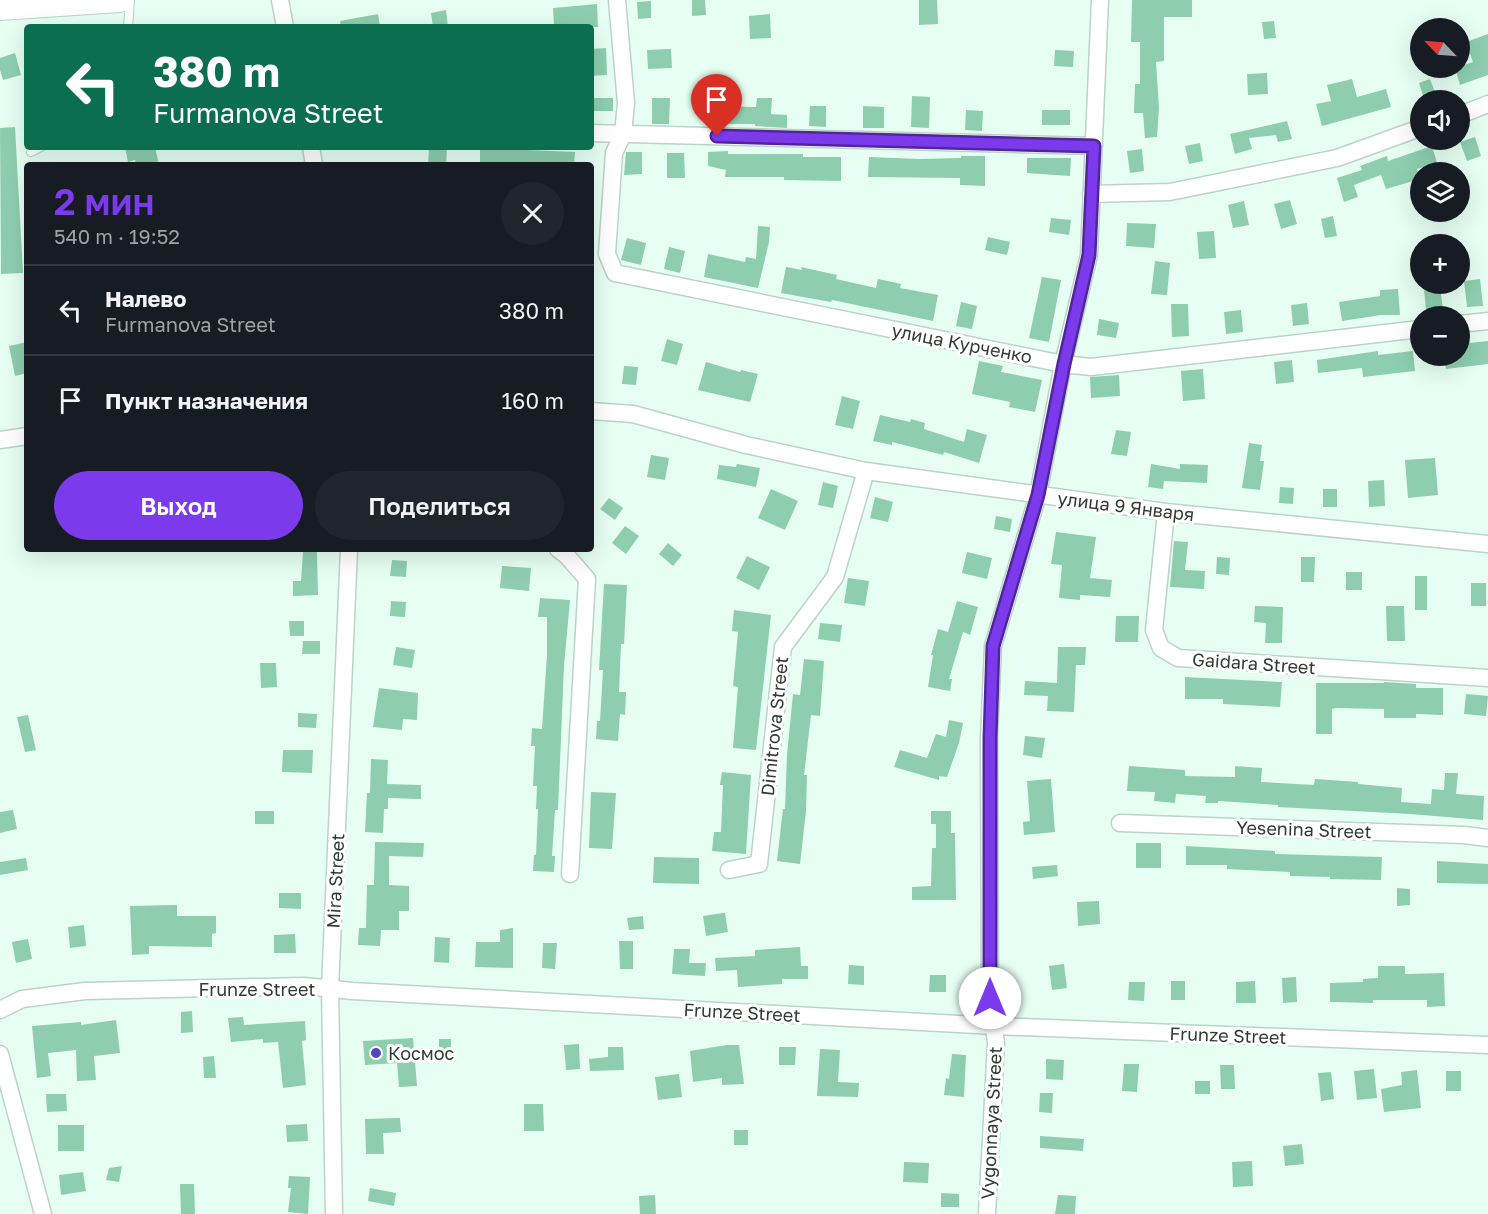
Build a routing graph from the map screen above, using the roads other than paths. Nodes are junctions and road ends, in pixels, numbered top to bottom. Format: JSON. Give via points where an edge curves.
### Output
{"nodes":[{"id":1,"x":119,"y":0,"type":"edge"},
{"id":2,"x":130,"y":0,"type":"edge"},
{"id":3,"x":280,"y":0,"type":"edge"},
{"id":4,"x":618,"y":0,"type":"edge"},
{"id":5,"x":1100,"y":0,"type":"edge"},
{"id":6,"x":0,"y":8,"type":"edge"},
{"id":7,"x":128,"y":24,"type":"edge"},
{"id":8,"x":284,"y":24,"type":"edge"},
{"id":9,"x":1488,"y":104,"type":"edge"},
{"id":10,"x":1470,"y":111,"type":"edge"},
{"id":11,"x":1410,"y":132,"type":"edge"},
{"id":12,"x":594,"y":133,"type":"edge"},
{"id":13,"x":623,"y":134,"type":"junction"},
{"id":14,"x":1094,"y":146,"type":"junction"},
{"id":15,"x":35,"y":150,"type":"edge"},
{"id":16,"x":31,"y":152,"type":"dead end"},
{"id":17,"x":1091,"y":194,"type":"junction"},
{"id":18,"x":1488,"y":321,"type":"edge"},
{"id":19,"x":1470,"y":323,"type":"edge"},
{"id":20,"x":1410,"y":330,"type":"edge"},
{"id":21,"x":1064,"y":364,"type":"junction"},
{"id":22,"x":594,"y":411,"type":"edge"},
{"id":23,"x":24,"y":436,"type":"edge"},
{"id":24,"x":0,"y":440,"type":"edge"},
{"id":25,"x":866,"y":471,"type":"junction"},
{"id":26,"x":1038,"y":495,"type":"junction"},
{"id":27,"x":1166,"y":512,"type":"junction"},
{"id":28,"x":1488,"y":544,"type":"edge"},
{"id":29,"x":349,"y":552,"type":"edge"},
{"id":30,"x":562,"y":552,"type":"edge"},
{"id":31,"x":1488,"y":678,"type":"edge"},
{"id":32,"x":1120,"y":823,"type":"dead end"},
{"id":33,"x":1488,"y":838,"type":"edge"},
{"id":34,"x":729,"y":870,"type":"dead end"},
{"id":35,"x":570,"y":874,"type":"dead end"},
{"id":36,"x":330,"y":989,"type":"junction"},
{"id":37,"x":0,"y":1010,"type":"edge"},
{"id":38,"x":995,"y":1026,"type":"junction"},
{"id":39,"x":1488,"y":1045,"type":"edge"},
{"id":40,"x":0,"y":1054,"type":"edge"},
{"id":41,"x":43,"y":1214,"type":"edge"},
{"id":42,"x":334,"y":1214,"type":"edge"},
{"id":43,"x":987,"y":1214,"type":"edge"}],
"edges":[{"from":1,"to":6,"type":"main road"},
{"from":2,"to":7,"type":"lane"},
{"from":3,"to":8,"type":"street"},
{"from":4,"to":13,"type":"street","via":[[626,103]]},
{"from":5,"to":14,"type":"street","name":"Vygonnaya Street"},
{"from":9,"to":10,"type":"street"},
{"from":11,"to":17,"type":"street","via":[[1336,158],[1170,192]]},
{"from":12,"to":13,"type":"street"},
{"from":13,"to":14,"type":"street"},
{"from":13,"to":21,"type":"street","name":"улица Курченко","via":[[614,153],[607,254],[615,273]]},
{"from":14,"to":17,"type":"street","name":"Vygonnaya Street"},
{"from":15,"to":16,"type":"lane"},
{"from":17,"to":21,"type":"street","name":"Vygonnaya Street","via":[[1089,255]]},
{"from":18,"to":19,"type":"street"},
{"from":20,"to":21,"type":"street","name":"улица Курченко","via":[[1091,368]]},
{"from":21,"to":26,"type":"street","name":"Vygonnaya Street"},
{"from":22,"to":25,"type":"street","name":"улица 9 Января","via":[[633,414],[746,445]]},
{"from":23,"to":24,"type":"street"},
{"from":25,"to":26,"type":"street","name":"улица 9 Января"},
{"from":25,"to":34,"type":"street","name":"Dimitrova Street","via":[[835,577],[783,647],[759,864]]},
{"from":26,"to":27,"type":"street","name":"улица 9 Января"},
{"from":26,"to":38,"type":"street","name":"Vygonnaya Street","via":[[993,646],[990,998]]},
{"from":27,"to":28,"type":"street","name":"улица 9 Января"},
{"from":27,"to":31,"type":"street","name":"Gaidara Street","via":[[1154,630],[1161,648],[1178,658]]},
{"from":29,"to":36,"type":"street","name":"Mira Street"},
{"from":30,"to":35,"type":"street","via":[[587,579]]},
{"from":32,"to":33,"type":"street","name":"Yesenina Street"},
{"from":36,"to":37,"type":"street","name":"Frunze Street","via":[[304,986],[85,991],[22,999]]},
{"from":36,"to":38,"type":"street","name":"Frunze Street"},
{"from":36,"to":42,"type":"street","name":"Mira Street"},
{"from":38,"to":39,"type":"street","name":"Frunze Street"},
{"from":38,"to":43,"type":"street","name":"Vygonnaya Street"},
{"from":40,"to":41,"type":"street"}]}
